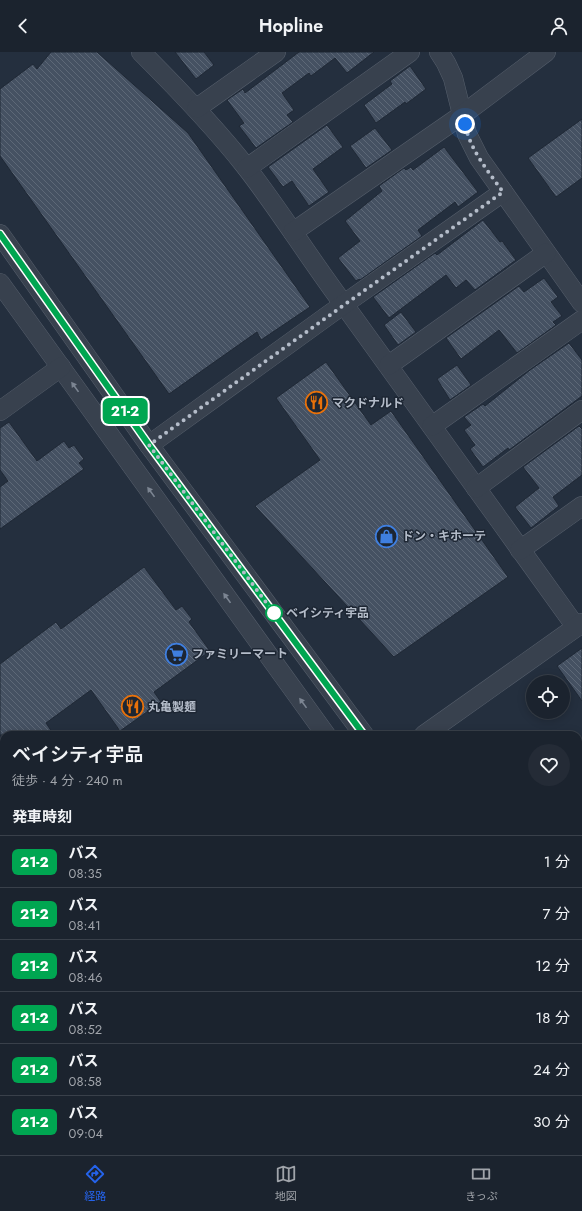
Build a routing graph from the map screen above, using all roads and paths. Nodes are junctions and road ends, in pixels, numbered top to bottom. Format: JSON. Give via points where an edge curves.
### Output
{"nodes":[{"id":1,"x":142,"y":52,"type":"edge"},
{"id":2,"x":276,"y":52,"type":"edge"},
{"id":3,"x":410,"y":52,"type":"edge"},
{"id":4,"x":439,"y":52,"type":"edge"},
{"id":5,"x":546,"y":52,"type":"edge"},
{"id":6,"x":197,"y":108,"type":"junction"},
{"id":7,"x":462,"y":115,"type":"junction"},
{"id":8,"x":247,"y":168,"type":"junction"},
{"id":9,"x":503,"y":192,"type":"junction"},
{"id":10,"x":293,"y":232,"type":"junction"},
{"id":11,"x":0,"y":234,"type":"edge"},
{"id":12,"x":546,"y":253,"type":"junction"},
{"id":13,"x":0,"y":283,"type":"edge"},
{"id":14,"x":582,"y":303,"type":"edge"},
{"id":15,"x":344,"y":305,"type":"junction"},
{"id":16,"x":582,"y":320,"type":"edge"},
{"id":17,"x":389,"y":365,"type":"junction"},
{"id":18,"x":61,"y":367,"type":"junction"},
{"id":19,"x":582,"y":410,"type":"edge"},
{"id":20,"x":0,"y":411,"type":"edge"},
{"id":21,"x":432,"y":426,"type":"junction"},
{"id":22,"x":149,"y":445,"type":"junction"},
{"id":23,"x":476,"y":488,"type":"junction"},
{"id":24,"x":582,"y":506,"type":"edge"},
{"id":25,"x":520,"y":550,"type":"junction"},
{"id":26,"x":579,"y":625,"type":"edge"},
{"id":27,"x":323,"y":731,"type":"edge"},
{"id":28,"x":361,"y":731,"type":"edge"},
{"id":29,"x":430,"y":731,"type":"edge"}],
"edges":[{"from":1,"to":6,"type":"street"},
{"from":2,"to":6,"type":"street"},
{"from":3,"to":8,"type":"street"},
{"from":4,"to":7,"type":"street","via":[[454,78]]},
{"from":5,"to":7,"type":"street"},
{"from":6,"to":8,"type":"street"},
{"from":7,"to":9,"type":"street","via":[[467,134],[479,158]]},
{"from":7,"to":10,"type":"street"},
{"from":8,"to":10,"type":"street"},
{"from":9,"to":12,"type":"street"},
{"from":9,"to":15,"type":"street"},
{"from":10,"to":15,"type":"street"},
{"from":11,"to":22,"type":"street"},
{"from":12,"to":14,"type":"street"},
{"from":12,"to":17,"type":"street"},
{"from":13,"to":18,"type":"street"},
{"from":15,"to":17,"type":"street"},
{"from":15,"to":22,"type":"street"},
{"from":16,"to":21,"type":"street"},
{"from":17,"to":21,"type":"street"},
{"from":18,"to":20,"type":"street"},
{"from":27,"to":18,"type":"street","one_way":true},
{"from":19,"to":23,"type":"street"},
{"from":21,"to":23,"type":"street"},
{"from":22,"to":28,"type":"street"},
{"from":23,"to":25,"type":"street"},
{"from":24,"to":25,"type":"street"},
{"from":25,"to":26,"type":"street"},
{"from":26,"to":29,"type":"street"}]}
